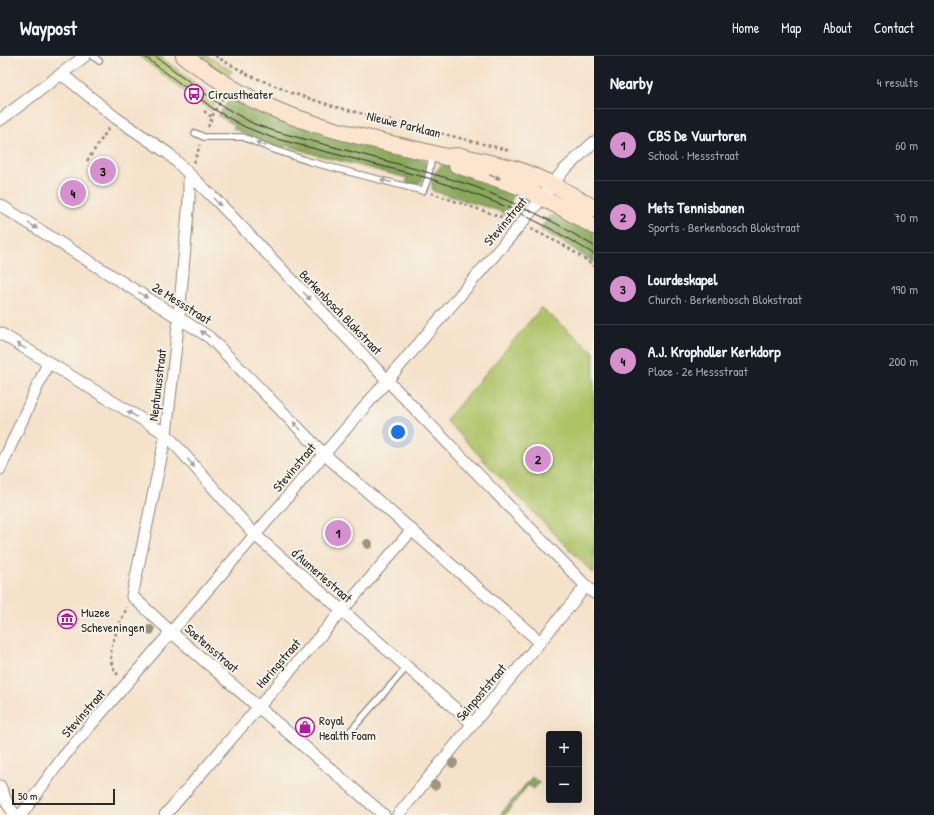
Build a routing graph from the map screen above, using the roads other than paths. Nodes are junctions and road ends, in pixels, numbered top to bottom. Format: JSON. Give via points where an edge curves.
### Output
{"nodes":[{"id":1,"x":85,"y":56,"type":"edge"},
{"id":2,"x":94,"y":56,"type":"edge"},
{"id":3,"x":184,"y":56,"type":"edge"},
{"id":4,"x":99,"y":62,"type":"dead end"},
{"id":5,"x":60,"y":75,"type":"junction"},
{"id":6,"x":0,"y":120,"type":"edge"},
{"id":7,"x":195,"y":133,"type":"dead end"},
{"id":8,"x":594,"y":142,"type":"edge"},
{"id":9,"x":439,"y":155,"type":"junction"},
{"id":10,"x":191,"y":170,"type":"junction"},
{"id":11,"x":552,"y":184,"type":"junction"},
{"id":12,"x":542,"y":198,"type":"junction"},
{"id":13,"x":0,"y":205,"type":"edge"},
{"id":14,"x":594,"y":208,"type":"edge"},
{"id":15,"x":594,"y":226,"type":"edge"},
{"id":16,"x":179,"y":318,"type":"junction"},
{"id":17,"x":0,"y":333,"type":"edge"},
{"id":18,"x":48,"y":362,"type":"junction"},
{"id":19,"x":387,"y":380,"type":"junction"},
{"id":20,"x":166,"y":434,"type":"junction"},
{"id":21,"x":324,"y":454,"type":"junction"},
{"id":22,"x":0,"y":469,"type":"edge"},
{"id":23,"x":412,"y":530,"type":"junction"},
{"id":24,"x":255,"y":535,"type":"junction"},
{"id":25,"x":590,"y":590,"type":"edge"},
{"id":26,"x":132,"y":596,"type":"joint"},
{"id":27,"x":342,"y":610,"type":"junction"},
{"id":28,"x":171,"y":632,"type":"junction"},
{"id":29,"x":540,"y":642,"type":"junction"},
{"id":30,"x":407,"y":666,"type":"junction"},
{"id":31,"x":258,"y":707,"type":"junction"},
{"id":32,"x":473,"y":724,"type":"junction"},
{"id":33,"x":346,"y":736,"type":"dead end"},
{"id":34,"x":0,"y":786,"type":"edge"},
{"id":35,"x":15,"y":815,"type":"edge"},
{"id":36,"x":21,"y":815,"type":"edge"},
{"id":37,"x":165,"y":815,"type":"edge"},
{"id":38,"x":384,"y":815,"type":"edge"},
{"id":39,"x":398,"y":815,"type":"edge"}],
"edges":[{"from":1,"to":5,"type":"street"},
{"from":2,"to":4,"type":"lane"},
{"from":3,"to":9,"type":"main road","name":"Nieuwe Parklaan","via":[[231,88],[300,119]]},
{"from":5,"to":6,"type":"street"},
{"from":5,"to":10,"type":"street","name":"Berkenbosch Blokstraat"},
{"from":9,"to":7,"type":"lane","name":"Nieuwe Parklaan","one_way":true,"via":[[423,191],[311,162],[243,137],[204,137]]},
{"from":8,"to":11,"type":"street","name":"Stevinstraat"},
{"from":9,"to":11,"type":"main road","name":"Nieuwe Parklaan","via":[[460,156],[515,169]]},
{"from":9,"to":12,"type":"main road","name":"Nieuwe Parklaan","one_way":true,"via":[[457,165],[510,183]]},
{"from":10,"to":16,"type":"street","name":"Neptunusstraat"},
{"from":10,"to":19,"type":"street","name":"Berkenbosch Blokstraat","one_way":true,"via":[[223,208]]},
{"from":11,"to":12,"type":"street","name":"Stevinstraat"},
{"from":11,"to":14,"type":"main road","name":"Nieuwe Parklaan"},
{"from":12,"to":15,"type":"main road","name":"Nieuwe Parklaan"},
{"from":12,"to":19,"type":"street","name":"Stevinstraat"},
{"from":13,"to":16,"type":"street","name":"2e Messstraat","one_way":true},
{"from":16,"to":20,"type":"street","name":"Neptunusstraat"},
{"from":21,"to":16,"type":"street","name":"2e Messstraat","one_way":true,"via":[[209,337]]},
{"from":18,"to":17,"type":"street","name":"d'Aumeriestraat","one_way":true},
{"from":20,"to":18,"type":"street","name":"d'Aumeriestraat","one_way":true},
{"from":18,"to":22,"type":"street"},
{"from":19,"to":21,"type":"street","name":"Stevinstraat"},
{"from":19,"to":25,"type":"street","name":"Berkenbosch Blokstraat"},
{"from":20,"to":24,"type":"street","name":"d'Aumeriestraat","one_way":true},
{"from":20,"to":26,"type":"street","name":"Neptunusstraat"},
{"from":21,"to":23,"type":"street","name":"2e Messstraat"},
{"from":21,"to":24,"type":"street","name":"Stevinstraat"},
{"from":23,"to":27,"type":"street","name":"Haringstraat"},
{"from":23,"to":29,"type":"street","name":"2e Messstraat"},
{"from":24,"to":27,"type":"street","name":"d'Aumeriestraat"},
{"from":24,"to":28,"type":"street","name":"Stevinstraat"},
{"from":25,"to":29,"type":"street","name":"Seinpoststraat"},
{"from":26,"to":28,"type":"street","name":"Soetensstraat"},
{"from":27,"to":30,"type":"street","name":"d'Aumeriestraat"},
{"from":27,"to":31,"type":"street","name":"Haringstraat"},
{"from":28,"to":31,"type":"street","name":"Soetensstraat"},
{"from":28,"to":36,"type":"street","name":"Stevinstraat","via":[[64,756]]},
{"from":29,"to":32,"type":"street","name":"Seinpoststraat"},
{"from":30,"to":32,"type":"street","name":"d'Aumeriestraat"},
{"from":30,"to":33,"type":"lane"},
{"from":31,"to":37,"type":"street","name":"Haringstraat"},
{"from":31,"to":38,"type":"street","name":"Soetensstraat"},
{"from":32,"to":39,"type":"street","name":"Seinpoststraat"},
{"from":34,"to":35,"type":"street"}]}
